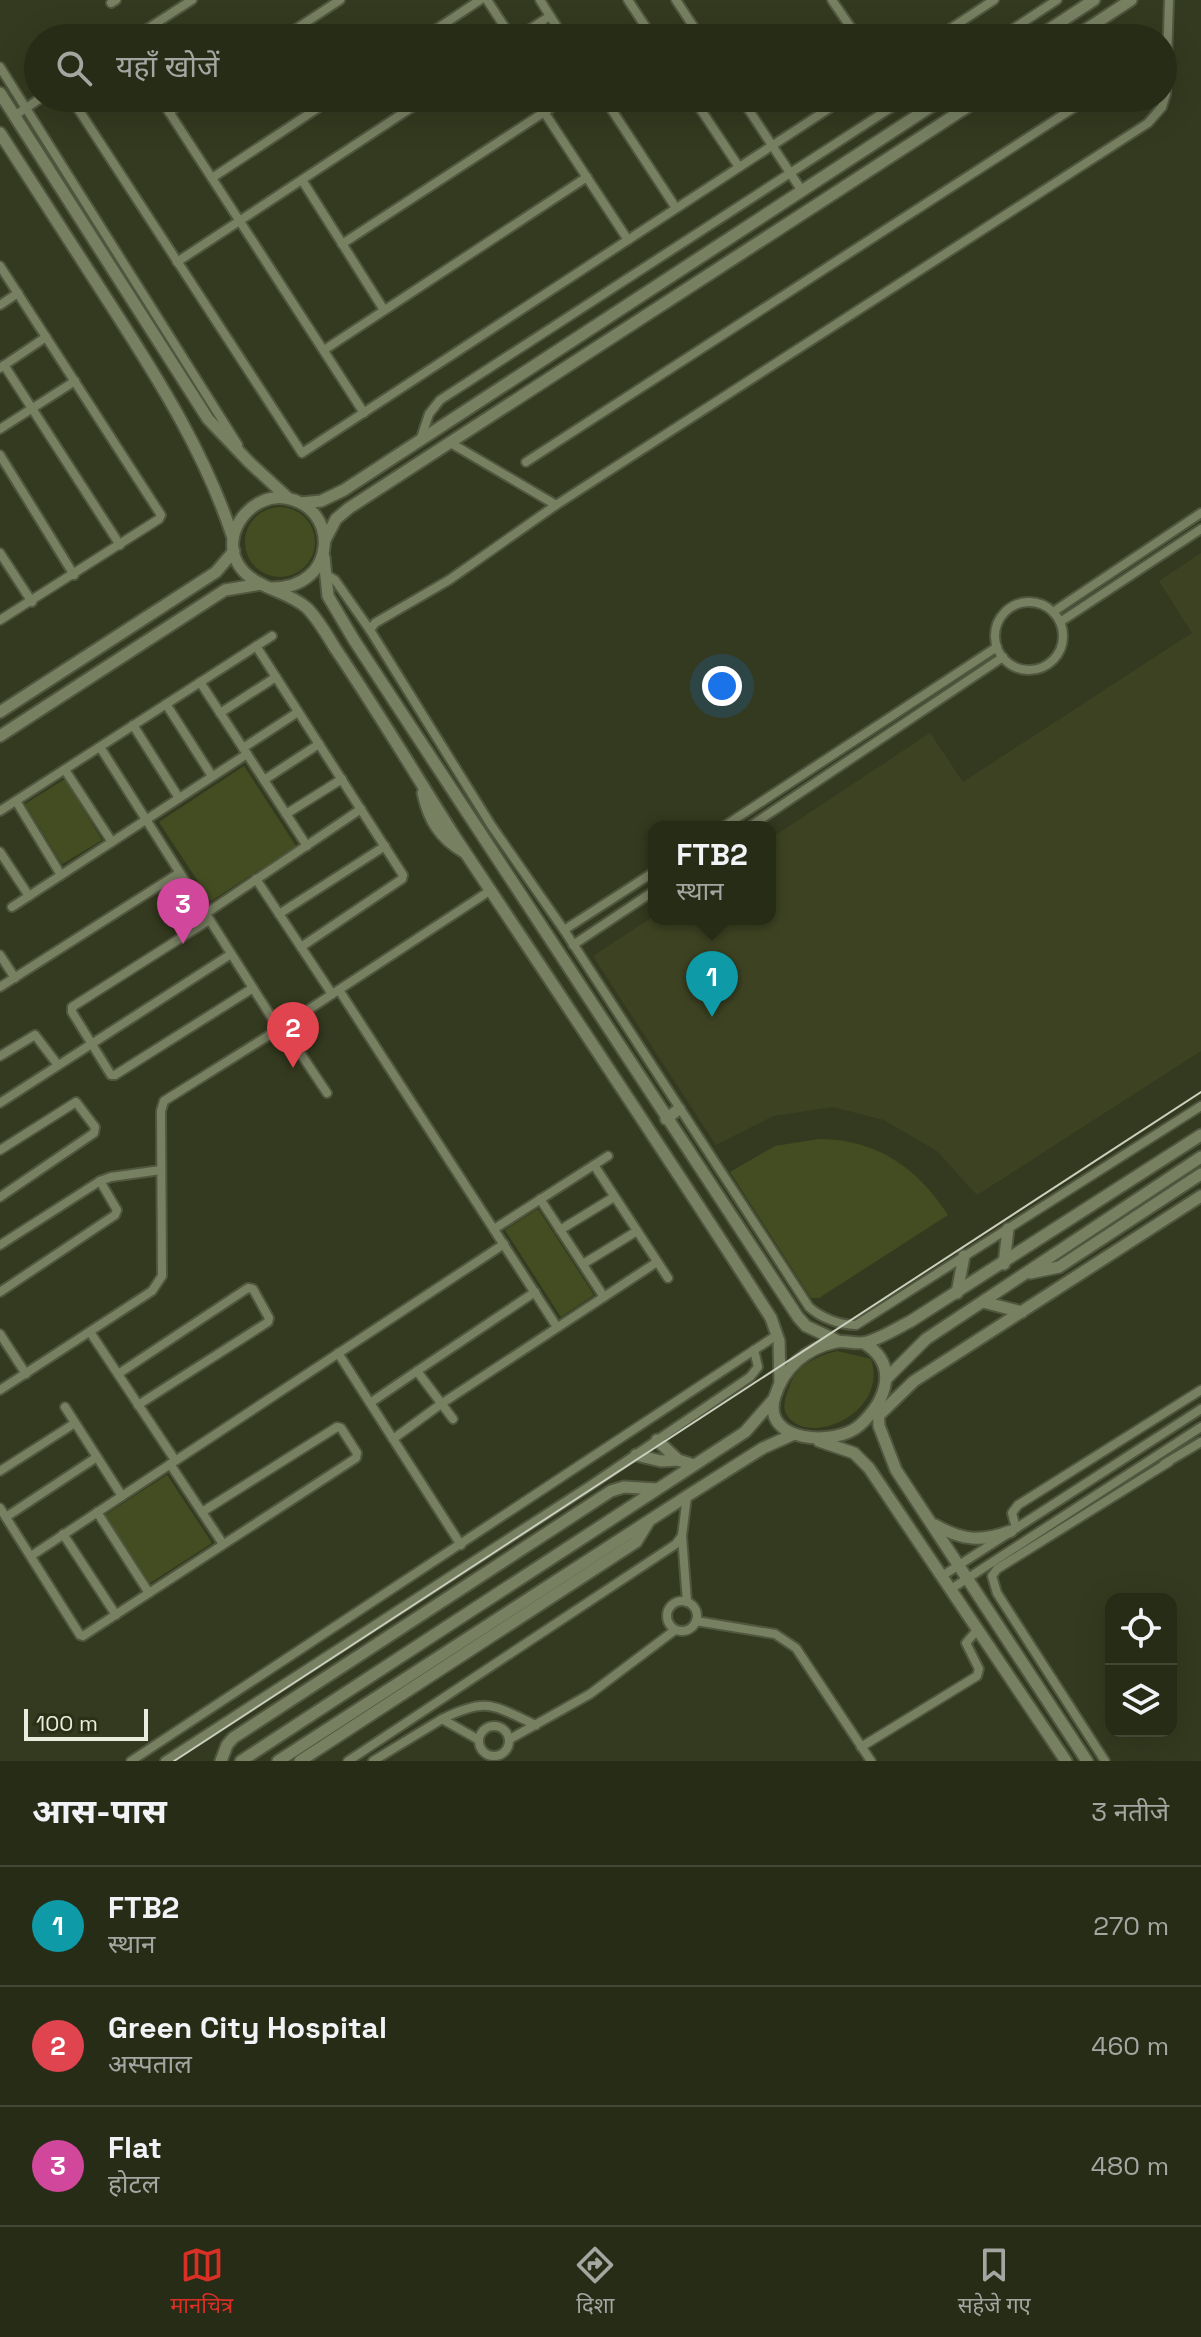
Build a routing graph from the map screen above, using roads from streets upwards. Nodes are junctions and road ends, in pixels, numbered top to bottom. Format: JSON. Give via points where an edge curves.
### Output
{"nodes":[{"id":1,"x":192,"y":0,"type":"edge"},
{"id":2,"x":340,"y":0,"type":"edge"},
{"id":3,"x":480,"y":0,"type":"edge"},
{"id":4,"x":487,"y":0,"type":"edge"},
{"id":5,"x":540,"y":0,"type":"edge"},
{"id":6,"x":628,"y":0,"type":"edge"},
{"id":7,"x":676,"y":0,"type":"edge"},
{"id":8,"x":832,"y":0,"type":"edge"},
{"id":9,"x":994,"y":0,"type":"edge"},
{"id":10,"x":1057,"y":0,"type":"edge"},
{"id":11,"x":1094,"y":0,"type":"edge"},
{"id":12,"x":1131,"y":0,"type":"edge"},
{"id":13,"x":1169,"y":0,"type":"edge"},
{"id":14,"x":550,"y":16,"type":"junction"},
{"id":15,"x":155,"y":24,"type":"edge"},
{"id":16,"x":303,"y":24,"type":"edge"},
{"id":17,"x":444,"y":24,"type":"edge"},
{"id":18,"x":504,"y":24,"type":"edge"},
{"id":19,"x":537,"y":24,"type":"edge"},
{"id":20,"x":555,"y":24,"type":"edge"},
{"id":21,"x":644,"y":24,"type":"edge"},
{"id":22,"x":692,"y":24,"type":"edge"},
{"id":23,"x":848,"y":24,"type":"edge"},
{"id":24,"x":957,"y":24,"type":"edge"},
{"id":25,"x":1020,"y":24,"type":"edge"},
{"id":26,"x":1057,"y":24,"type":"edge"},
{"id":27,"x":1094,"y":24,"type":"edge"},
{"id":28,"x":1168,"y":24,"type":"edge"},
{"id":29,"x":0,"y":67,"type":"edge"},
{"id":30,"x":0,"y":93,"type":"edge"},
{"id":31,"x":24,"y":105,"type":"edge"},
{"id":32,"x":24,"y":109,"type":"edge"},
{"id":33,"x":29,"y":112,"type":"edge"},
{"id":34,"x":80,"y":112,"type":"edge"},
{"id":35,"x":169,"y":112,"type":"edge"},
{"id":36,"x":312,"y":112,"type":"edge"},
{"id":37,"x":405,"y":112,"type":"edge"},
{"id":38,"x":544,"y":112,"type":"joint"},
{"id":39,"x":613,"y":112,"type":"edge"},
{"id":40,"x":702,"y":112,"type":"edge"},
{"id":41,"x":750,"y":112,"type":"edge"},
{"id":42,"x":824,"y":112,"type":"edge"},
{"id":43,"x":884,"y":112,"type":"edge"},
{"id":44,"x":923,"y":112,"type":"edge"},
{"id":45,"x":959,"y":112,"type":"edge"},
{"id":46,"x":1067,"y":112,"type":"edge"},
{"id":47,"x":1158,"y":112,"type":"edge"},
{"id":48,"x":14,"y":116,"type":"junction"},
{"id":49,"x":0,"y":133,"type":"edge"},
{"id":50,"x":772,"y":146,"type":"junction"},
{"id":51,"x":739,"y":167,"type":"junction"},
{"id":52,"x":790,"y":172,"type":"junction"},
{"id":53,"x":587,"y":177,"type":"junction"},
{"id":54,"x":212,"y":178,"type":"junction"},
{"id":55,"x":302,"y":180,"type":"junction"},
{"id":56,"x":802,"y":191,"type":"junction"},
{"id":57,"x":676,"y":208,"type":"junction"},
{"id":58,"x":240,"y":221,"type":"junction"},
{"id":59,"x":628,"y":240,"type":"junction"},
{"id":60,"x":342,"y":244,"type":"junction"},
{"id":61,"x":177,"y":262,"type":"junction"},
{"id":62,"x":0,"y":266,"type":"edge"},
{"id":63,"x":18,"y":293,"type":"junction"},
{"id":64,"x":0,"y":305,"type":"edge"},
{"id":65,"x":384,"y":310,"type":"junction"},
{"id":66,"x":46,"y":337,"type":"junction"},
{"id":67,"x":324,"y":350,"type":"junction"},
{"id":68,"x":2,"y":367,"type":"edge"},
{"id":69,"x":75,"y":381,"type":"junction"},
{"id":70,"x":32,"y":408,"type":"junction"},
{"id":71,"x":364,"y":413,"type":"junction"},
{"id":72,"x":0,"y":429,"type":"edge"},
{"id":73,"x":421,"y":438,"type":"junction"},
{"id":74,"x":449,"y":442,"type":"junction"},
{"id":75,"x":0,"y":455,"type":"edge"},
{"id":76,"x":249,"y":462,"type":"junction"},
{"id":77,"x":526,"y":462,"type":"dead end"},
{"id":78,"x":288,"y":498,"type":"junction"},
{"id":79,"x":301,"y":503,"type":"junction"},
{"id":80,"x":556,"y":505,"type":"junction"},
{"id":81,"x":1201,"y":513,"type":"edge"},
{"id":82,"x":1201,"y":529,"type":"edge"},
{"id":83,"x":233,"y":538,"type":"junction"},
{"id":84,"x":120,"y":545,"type":"junction"},
{"id":85,"x":324,"y":546,"type":"junction"},
{"id":86,"x":234,"y":551,"type":"junction"},
{"id":87,"x":0,"y":553,"type":"edge"},
{"id":88,"x":324,"y":573,"type":"junction"},
{"id":89,"x":74,"y":575,"type":"junction"},
{"id":90,"x":266,"y":586,"type":"junction"},
{"id":91,"x":32,"y":602,"type":"junction"},
{"id":92,"x":1053,"y":612,"type":"junction"},
{"id":93,"x":0,"y":620,"type":"edge"},
{"id":94,"x":1060,"y":622,"type":"junction"},
{"id":95,"x":370,"y":630,"type":"junction"},
{"id":96,"x":272,"y":636,"type":"dead end"},
{"id":97,"x":256,"y":646,"type":"junction"},
{"id":98,"x":997,"y":647,"type":"junction"},
{"id":99,"x":1003,"y":657,"type":"junction"},
{"id":100,"x":276,"y":677,"type":"junction"},
{"id":101,"x":200,"y":682,"type":"junction"},
{"id":102,"x":166,"y":704,"type":"junction"},
{"id":103,"x":0,"y":712,"type":"edge"},
{"id":104,"x":298,"y":712,"type":"junction"},
{"id":105,"x":220,"y":713,"type":"junction"},
{"id":106,"x":133,"y":725,"type":"junction"},
{"id":107,"x":0,"y":736,"type":"edge"},
{"id":108,"x":319,"y":744,"type":"junction"},
{"id":109,"x":100,"y":747,"type":"junction"},
{"id":110,"x":245,"y":751,"type":"junction"},
{"id":111,"x":65,"y":770,"type":"junction"},
{"id":112,"x":212,"y":776,"type":"junction"},
{"id":113,"x":342,"y":779,"type":"junction"},
{"id":114,"x":264,"y":780,"type":"junction"},
{"id":115,"x":179,"y":798,"type":"junction"},
{"id":116,"x":16,"y":801,"type":"junction"},
{"id":117,"x":361,"y":809,"type":"junction"},
{"id":118,"x":0,"y":811,"type":"edge"},
{"id":119,"x":286,"y":814,"type":"junction"},
{"id":120,"x":146,"y":820,"type":"junction"},
{"id":121,"x":732,"y":821,"type":"edge"},
{"id":122,"x":758,"y":821,"type":"edge"},
{"id":123,"x":112,"y":842,"type":"junction"},
{"id":124,"x":307,"y":846,"type":"junction"},
{"id":125,"x":385,"y":846,"type":"junction"},
{"id":126,"x":0,"y":852,"type":"edge"},
{"id":127,"x":179,"y":873,"type":"junction"},
{"id":128,"x":61,"y":875,"type":"junction"},
{"id":129,"x":648,"y":876,"type":"edge"},
{"id":130,"x":256,"y":879,"type":"junction"},
{"id":131,"x":491,"y":890,"type":"junction"},
{"id":132,"x":648,"y":895,"type":"edge"},
{"id":133,"x":29,"y":896,"type":"junction"},
{"id":134,"x":12,"y":907,"type":"dead end"},
{"id":135,"x":279,"y":914,"type":"junction"},
{"id":136,"x":207,"y":917,"type":"junction"},
{"id":137,"x":564,"y":930,"type":"junction"},
{"id":138,"x":573,"y":945,"type":"junction"},
{"id":139,"x":301,"y":947,"type":"junction"},
{"id":140,"x":231,"y":954,"type":"junction"},
{"id":141,"x":0,"y":955,"type":"edge"},
{"id":142,"x":15,"y":978,"type":"junction"},
{"id":143,"x":0,"y":987,"type":"edge"},
{"id":144,"x":253,"y":988,"type":"junction"},
{"id":145,"x":335,"y":992,"type":"junction"},
{"id":146,"x":279,"y":1029,"type":"junction"},
{"id":147,"x":92,"y":1043,"type":"junction"},
{"id":148,"x":0,"y":1056,"type":"edge"},
{"id":149,"x":58,"y":1065,"type":"junction"},
{"id":150,"x":327,"y":1093,"type":"dead end"},
{"id":151,"x":0,"y":1103,"type":"edge"},
{"id":152,"x":1201,"y":1106,"type":"edge"},
{"id":153,"x":679,"y":1109,"type":"junction"},
{"id":154,"x":666,"y":1119,"type":"junction"},
{"id":155,"x":1201,"y":1135,"type":"edge"},
{"id":156,"x":0,"y":1150,"type":"edge"},
{"id":157,"x":608,"y":1156,"type":"dead end"},
{"id":158,"x":1201,"y":1157,"type":"edge"},
{"id":159,"x":594,"y":1165,"type":"junction"},
{"id":160,"x":161,"y":1170,"type":"junction"},
{"id":161,"x":1201,"y":1174,"type":"edge"},
{"id":162,"x":100,"y":1181,"type":"junction"},
{"id":163,"x":1201,"y":1196,"type":"edge"},
{"id":164,"x":0,"y":1197,"type":"edge"},
{"id":165,"x":614,"y":1197,"type":"junction"},
{"id":166,"x":540,"y":1199,"type":"junction"},
{"id":167,"x":494,"y":1229,"type":"junction"},
{"id":168,"x":1008,"y":1229,"type":"junction"},
{"id":169,"x":560,"y":1230,"type":"junction"},
{"id":170,"x":637,"y":1231,"type":"junction"},
{"id":171,"x":504,"y":1244,"type":"junction"},
{"id":172,"x":0,"y":1245,"type":"edge"},
{"id":173,"x":964,"y":1256,"type":"junction"},
{"id":174,"x":657,"y":1262,"type":"junction"},
{"id":175,"x":583,"y":1264,"type":"junction"},
{"id":176,"x":1004,"y":1264,"type":"junction"},
{"id":177,"x":1026,"y":1273,"type":"junction"},
{"id":178,"x":668,"y":1278,"type":"dead end"},
{"id":179,"x":0,"y":1292,"type":"edge"},
{"id":180,"x":535,"y":1292,"type":"junction"},
{"id":181,"x":957,"y":1293,"type":"junction"},
{"id":182,"x":604,"y":1297,"type":"junction"},
{"id":183,"x":983,"y":1302,"type":"junction"},
{"id":184,"x":1022,"y":1312,"type":"junction"},
{"id":185,"x":557,"y":1327,"type":"junction"},
{"id":186,"x":90,"y":1332,"type":"junction"},
{"id":187,"x":0,"y":1334,"type":"edge"},
{"id":188,"x":777,"y":1335,"type":"junction"},
{"id":189,"x":838,"y":1341,"type":"junction"},
{"id":190,"x":864,"y":1343,"type":"junction"},
{"id":191,"x":754,"y":1350,"type":"junction"},
{"id":192,"x":338,"y":1353,"type":"junction"},
{"id":193,"x":417,"y":1371,"type":"junction"},
{"id":194,"x":26,"y":1374,"type":"junction"},
{"id":195,"x":118,"y":1374,"type":"junction"},
{"id":196,"x":886,"y":1379,"type":"junction"},
{"id":197,"x":780,"y":1384,"type":"junction"},
{"id":198,"x":0,"y":1390,"type":"edge"},
{"id":199,"x":1201,"y":1390,"type":"edge"},
{"id":200,"x":774,"y":1399,"type":"junction"},
{"id":201,"x":370,"y":1403,"type":"junction"},
{"id":202,"x":441,"y":1404,"type":"junction"},
{"id":203,"x":138,"y":1405,"type":"junction"},
{"id":204,"x":65,"y":1407,"type":"dead end"},
{"id":205,"x":1201,"y":1409,"type":"edge"},
{"id":206,"x":878,"y":1411,"type":"junction"},
{"id":207,"x":453,"y":1419,"type":"dead end"},
{"id":208,"x":75,"y":1423,"type":"junction"},
{"id":209,"x":1201,"y":1427,"type":"edge"},
{"id":210,"x":792,"y":1435,"type":"junction"},
{"id":211,"x":812,"y":1438,"type":"junction"},
{"id":212,"x":393,"y":1439,"type":"junction"},
{"id":213,"x":657,"y":1440,"type":"junction"},
{"id":214,"x":1201,"y":1442,"type":"edge"},
{"id":215,"x":636,"y":1455,"type":"junction"},
{"id":216,"x":97,"y":1457,"type":"junction"},
{"id":217,"x":678,"y":1460,"type":"junction"},
{"id":218,"x":173,"y":1462,"type":"junction"},
{"id":219,"x":1169,"y":1462,"type":"junction"},
{"id":220,"x":694,"y":1465,"type":"junction"},
{"id":221,"x":0,"y":1471,"type":"edge"},
{"id":222,"x":1115,"y":1483,"type":"junction"},
{"id":223,"x":657,"y":1489,"type":"junction"},
{"id":224,"x":122,"y":1496,"type":"junction"},
{"id":225,"x":687,"y":1496,"type":"junction"},
{"id":226,"x":0,"y":1508,"type":"edge"},
{"id":227,"x":97,"y":1512,"type":"junction"},
{"id":228,"x":202,"y":1512,"type":"junction"},
{"id":229,"x":6,"y":1517,"type":"junction"},
{"id":230,"x":649,"y":1520,"type":"junction"},
{"id":231,"x":931,"y":1523,"type":"junction"},
{"id":232,"x":1013,"y":1530,"type":"junction"},
{"id":233,"x":63,"y":1534,"type":"junction"},
{"id":234,"x":682,"y":1536,"type":"junction"},
{"id":235,"x":223,"y":1544,"type":"junction"},
{"id":236,"x":461,"y":1545,"type":"junction"},
{"id":237,"x":31,"y":1556,"type":"junction"},
{"id":238,"x":959,"y":1565,"type":"junction"},
{"id":239,"x":942,"y":1576,"type":"junction"},
{"id":240,"x":967,"y":1579,"type":"junction"},
{"id":241,"x":951,"y":1589,"type":"junction"},
{"id":242,"x":149,"y":1593,"type":"junction"},
{"id":243,"x":997,"y":1593,"type":"junction"},
{"id":244,"x":687,"y":1602,"type":"junction"},
{"id":245,"x":983,"y":1602,"type":"junction"},
{"id":246,"x":116,"y":1615,"type":"junction"},
{"id":247,"x":696,"y":1621,"type":"junction"},
{"id":248,"x":978,"y":1629,"type":"junction"},
{"id":249,"x":675,"y":1630,"type":"junction"},
{"id":250,"x":442,"y":1719,"type":"junction"},
{"id":251,"x":536,"y":1725,"type":"junction"},
{"id":252,"x":1083,"y":1725,"type":"junction"},
{"id":253,"x":1069,"y":1734,"type":"junction"},
{"id":254,"x":510,"y":1739,"type":"junction"},
{"id":255,"x":479,"y":1740,"type":"junction"},
{"id":256,"x":861,"y":1747,"type":"junction"},
{"id":257,"x":363,"y":1752,"type":"junction"},
{"id":258,"x":505,"y":1752,"type":"junction"},
{"id":259,"x":494,"y":1759,"type":"edge"},
{"id":260,"x":131,"y":1761,"type":"edge"},
{"id":261,"x":165,"y":1761,"type":"edge"},
{"id":262,"x":221,"y":1761,"type":"edge"},
{"id":263,"x":241,"y":1761,"type":"edge"},
{"id":264,"x":278,"y":1761,"type":"edge"},
{"id":265,"x":300,"y":1761,"type":"edge"},
{"id":266,"x":348,"y":1761,"type":"edge"},
{"id":267,"x":372,"y":1761,"type":"edge"},
{"id":268,"x":511,"y":1761,"type":"edge"},
{"id":269,"x":871,"y":1761,"type":"edge"},
{"id":270,"x":1066,"y":1761,"type":"edge"},
{"id":271,"x":1087,"y":1761,"type":"edge"},
{"id":272,"x":1105,"y":1761,"type":"edge"}],
"edges":[{"from":1,"to":15,"type":"street"},
{"from":2,"to":16,"type":"street"},
{"from":3,"to":17,"type":"street"},
{"from":4,"to":18,"type":"street"},
{"from":5,"to":14,"type":"street"},
{"from":6,"to":21,"type":"street"},
{"from":7,"to":22,"type":"street"},
{"from":8,"to":23,"type":"street"},
{"from":9,"to":24,"type":"street"},
{"from":10,"to":25,"type":"street"},
{"from":11,"to":26,"type":"street"},
{"from":12,"to":27,"type":"street"},
{"from":13,"to":28,"type":"street"},
{"from":14,"to":19,"type":"street"},
{"from":14,"to":20,"type":"street"},
{"from":29,"to":31,"type":"street"},
{"from":30,"to":48,"type":"street"},
{"from":32,"to":48,"type":"street"},
{"from":33,"to":76,"type":"street"},
{"from":34,"to":61,"type":"street"},
{"from":35,"to":54,"type":"street"},
{"from":36,"to":54,"type":"street"},
{"from":37,"to":55,"type":"street"},
{"from":38,"to":53,"type":"street"},
{"from":38,"to":60,"type":"street"},
{"from":39,"to":57,"type":"street"},
{"from":40,"to":51,"type":"street"},
{"from":41,"to":50,"type":"street"},
{"from":42,"to":50,"type":"street"},
{"from":43,"to":52,"type":"street"},
{"from":44,"to":56,"type":"street"},
{"from":45,"to":74,"type":"street"},
{"from":46,"to":77,"type":"street"},
{"from":47,"to":80,"type":"street"},
{"from":48,"to":76,"type":"street","via":[[208,419]]},
{"from":49,"to":83,"type":"street","via":[[156,376],[185,427]]},
{"from":50,"to":51,"type":"street"},
{"from":50,"to":52,"type":"street"},
{"from":51,"to":57,"type":"street"},
{"from":52,"to":56,"type":"street"},
{"from":52,"to":73,"type":"street","via":[[440,400]]},
{"from":53,"to":59,"type":"street"},
{"from":53,"to":65,"type":"street"},
{"from":54,"to":58,"type":"street"},
{"from":55,"to":58,"type":"street"},
{"from":55,"to":60,"type":"street"},
{"from":56,"to":73,"type":"street"},
{"from":57,"to":59,"type":"street"},
{"from":58,"to":61,"type":"street"},
{"from":58,"to":67,"type":"street"},
{"from":59,"to":71,"type":"street"},
{"from":60,"to":65,"type":"street"},
{"from":61,"to":71,"type":"street","via":[[299,452]]},
{"from":62,"to":63,"type":"street"},
{"from":63,"to":64,"type":"street"},
{"from":63,"to":66,"type":"street"},
{"from":65,"to":67,"type":"street"},
{"from":66,"to":68,"type":"street"},
{"from":66,"to":69,"type":"street"},
{"from":67,"to":71,"type":"street"},
{"from":68,"to":70,"type":"street"},
{"from":69,"to":70,"type":"street"},
{"from":69,"to":84,"type":"street","via":[[161,515]]},
{"from":70,"to":72,"type":"street"},
{"from":70,"to":84,"type":"street"},
{"from":73,"to":79,"type":"street","via":[[344,490]]},
{"from":74,"to":80,"type":"street"},
{"from":74,"to":85,"type":"street","via":[[349,508],[336,519]]},
{"from":75,"to":89,"type":"street"},
{"from":76,"to":78,"type":"street"},
{"from":78,"to":79,"type":"street"},
{"from":78,"to":83,"type":"street","via":[[258,502],[245,512]]},
{"from":79,"to":85,"type":"street","via":[[317,518]]},
{"from":80,"to":95,"type":"street"},
{"from":81,"to":92,"type":"street"},
{"from":82,"to":94,"type":"street"},
{"from":83,"to":86,"type":"street"},
{"from":84,"to":89,"type":"street"},
{"from":85,"to":88,"type":"street"},
{"from":85,"to":90,"type":"street","via":[[313,574],[296,586]]},
{"from":86,"to":90,"type":"street","via":[[251,579]]},
{"from":86,"to":103,"type":"street","via":[[216,572]]},
{"from":87,"to":91,"type":"street"},
{"from":88,"to":95,"type":"street","via":[[335,580]]},
{"from":88,"to":154,"type":"street","via":[[328,596],[354,640]]},
{"from":89,"to":91,"type":"street"},
{"from":90,"to":107,"type":"street","via":[[225,590]]},
{"from":90,"to":131,"type":"street","via":[[307,609]]},
{"from":91,"to":93,"type":"street"},
{"from":92,"to":94,"type":"street"},
{"from":92,"to":98,"type":"street","via":[[1033,602],[1011,607],[997,625]]},
{"from":94,"to":99,"type":"street","via":[[1062,643],[1051,661],[1032,669]]},
{"from":95,"to":137,"type":"street","via":[[491,825]]},
{"from":96,"to":97,"type":"street"},
{"from":97,"to":100,"type":"street"},
{"from":97,"to":101,"type":"street"},
{"from":98,"to":99,"type":"street"},
{"from":98,"to":121,"type":"street"},
{"from":99,"to":122,"type":"street"},
{"from":100,"to":104,"type":"street"},
{"from":100,"to":105,"type":"street"},
{"from":101,"to":102,"type":"street"},
{"from":101,"to":105,"type":"street"},
{"from":102,"to":106,"type":"street"},
{"from":102,"to":112,"type":"street"},
{"from":104,"to":108,"type":"street"},
{"from":104,"to":110,"type":"street"},
{"from":105,"to":110,"type":"street"},
{"from":106,"to":109,"type":"street"},
{"from":106,"to":115,"type":"street"},
{"from":108,"to":113,"type":"street"},
{"from":108,"to":114,"type":"street"},
{"from":109,"to":111,"type":"street"},
{"from":109,"to":120,"type":"street"},
{"from":110,"to":112,"type":"street"},
{"from":110,"to":114,"type":"street"},
{"from":111,"to":116,"type":"street"},
{"from":111,"to":123,"type":"street"},
{"from":112,"to":115,"type":"street"},
{"from":113,"to":117,"type":"street"},
{"from":113,"to":119,"type":"street"},
{"from":114,"to":119,"type":"street"},
{"from":115,"to":120,"type":"street"},
{"from":116,"to":118,"type":"street"},
{"from":116,"to":128,"type":"street"},
{"from":117,"to":124,"type":"street"},
{"from":117,"to":125,"type":"street"},
{"from":119,"to":124,"type":"street"},
{"from":120,"to":123,"type":"street"},
{"from":120,"to":127,"type":"street"},
{"from":123,"to":128,"type":"street"},
{"from":124,"to":130,"type":"street"},
{"from":125,"to":135,"type":"street"},
{"from":125,"to":139,"type":"street","via":[[403,878]]},
{"from":126,"to":133,"type":"street"},
{"from":127,"to":136,"type":"street"},
{"from":127,"to":142,"type":"street"},
{"from":128,"to":133,"type":"street"},
{"from":129,"to":137,"type":"street"},
{"from":130,"to":135,"type":"street"},
{"from":130,"to":136,"type":"street"},
{"from":131,"to":145,"type":"street"},
{"from":131,"to":188,"type":"street","via":[[709,1221]]},
{"from":132,"to":138,"type":"street"},
{"from":133,"to":134,"type":"street"},
{"from":135,"to":139,"type":"street"},
{"from":136,"to":140,"type":"street"},
{"from":136,"to":147,"type":"street","via":[[72,1007]]},
{"from":137,"to":138,"type":"street"},
{"from":138,"to":153,"type":"street"},
{"from":139,"to":145,"type":"street"},
{"from":140,"to":144,"type":"street"},
{"from":140,"to":147,"type":"street"},
{"from":141,"to":142,"type":"street"},
{"from":142,"to":143,"type":"street"},
{"from":144,"to":146,"type":"street"},
{"from":144,"to":147,"type":"street","via":[[115,1075]]},
{"from":145,"to":146,"type":"street"},
{"from":145,"to":167,"type":"street"},
{"from":146,"to":150,"type":"street"},
{"from":146,"to":160,"type":"street","via":[[164,1101]]},
{"from":147,"to":149,"type":"street"},
{"from":148,"to":149,"type":"street","via":[[35,1035]]},
{"from":149,"to":151,"type":"street"},
{"from":152,"to":168,"type":"street"},
{"from":153,"to":154,"type":"street"},
{"from":153,"to":173,"type":"street","via":[[817,1314],[855,1326]]},
{"from":154,"to":189,"type":"street","via":[[791,1308],[806,1326]]},
{"from":155,"to":176,"type":"street"},
{"from":156,"to":164,"type":"street","via":[[76,1102],[95,1127],[94,1133]]},
{"from":157,"to":159,"type":"street"},
{"from":158,"to":177,"type":"street"},
{"from":159,"to":165,"type":"street"},
{"from":159,"to":166,"type":"street"},
{"from":160,"to":162,"type":"street"},
{"from":160,"to":186,"type":"street","via":[[162,1276],[152,1291]]},
{"from":161,"to":177,"type":"street","via":[[1059,1267]]},
{"from":162,"to":172,"type":"street"},
{"from":162,"to":179,"type":"street","via":[[115,1215]]},
{"from":163,"to":184,"type":"street"},
{"from":165,"to":169,"type":"street"},
{"from":165,"to":170,"type":"street"},
{"from":166,"to":167,"type":"street"},
{"from":166,"to":169,"type":"street"},
{"from":167,"to":171,"type":"street"},
{"from":168,"to":173,"type":"street"},
{"from":168,"to":176,"type":"street"},
{"from":169,"to":175,"type":"street"},
{"from":170,"to":174,"type":"street"},
{"from":170,"to":175,"type":"street"},
{"from":171,"to":180,"type":"street"},
{"from":171,"to":192,"type":"street"},
{"from":173,"to":181,"type":"street"},
{"from":174,"to":178,"type":"street"},
{"from":174,"to":182,"type":"street"},
{"from":175,"to":182,"type":"street"},
{"from":176,"to":181,"type":"street"},
{"from":177,"to":183,"type":"street"},
{"from":180,"to":185,"type":"street"},
{"from":180,"to":193,"type":"street"},
{"from":181,"to":190,"type":"street"},
{"from":182,"to":185,"type":"street"},
{"from":183,"to":184,"type":"street"},
{"from":183,"to":196,"type":"street","via":[[916,1346]]},
{"from":184,"to":206,"type":"street","via":[[914,1381]]},
{"from":185,"to":202,"type":"street"},
{"from":186,"to":194,"type":"street"},
{"from":186,"to":195,"type":"street"},
{"from":187,"to":194,"type":"street"},
{"from":188,"to":191,"type":"street"},
{"from":188,"to":197,"type":"street"},
{"from":189,"to":190,"type":"street"},
{"from":189,"to":197,"type":"street","via":[[809,1352],[786,1371]]},
{"from":190,"to":196,"type":"street","via":[[884,1363]]},
{"from":191,"to":213,"type":"street","via":[[758,1367],[750,1377]]},
{"from":191,"to":236,"type":"street"},
{"from":192,"to":201,"type":"street"},
{"from":192,"to":218,"type":"street"},
{"from":193,"to":201,"type":"street"},
{"from":193,"to":202,"type":"street"},
{"from":194,"to":198,"type":"street"},
{"from":195,"to":203,"type":"street"},
{"from":195,"to":203,"type":"street","via":[[253,1289],[268,1322]]},
{"from":196,"to":206,"type":"street"},
{"from":197,"to":200,"type":"street"},
{"from":199,"to":232,"type":"street","via":[[1018,1505],[1012,1513]]},
{"from":200,"to":210,"type":"street","via":[[773,1412]]},
{"from":200,"to":220,"type":"street","via":[[745,1432]]},
{"from":201,"to":212,"type":"street"},
{"from":202,"to":207,"type":"street"},
{"from":202,"to":212,"type":"street"},
{"from":203,"to":218,"type":"street"},
{"from":204,"to":208,"type":"street"},
{"from":205,"to":232,"type":"street"},
{"from":206,"to":211,"type":"street","via":[[845,1434]]},
{"from":206,"to":231,"type":"street","via":[[888,1454]]},
{"from":208,"to":216,"type":"street"},
{"from":208,"to":221,"type":"street"},
{"from":209,"to":222,"type":"street"},
{"from":210,"to":211,"type":"street"},
{"from":210,"to":225,"type":"street"},
{"from":211,"to":239,"type":"street","via":[[854,1453],[869,1468]]},
{"from":212,"to":236,"type":"street"},
{"from":213,"to":215,"type":"street"},
{"from":213,"to":217,"type":"street"},
{"from":214,"to":219,"type":"street"},
{"from":215,"to":217,"type":"street"},
{"from":215,"to":261,"type":"street"},
{"from":216,"to":224,"type":"street"},
{"from":216,"to":229,"type":"street"},
{"from":217,"to":220,"type":"street"},
{"from":218,"to":224,"type":"street"},
{"from":218,"to":228,"type":"street"},
{"from":219,"to":222,"type":"street"},
{"from":219,"to":243,"type":"street","via":[[997,1569],[992,1576]]},
{"from":220,"to":223,"type":"street"},
{"from":222,"to":240,"type":"street"},
{"from":223,"to":262,"type":"street","via":[[611,1491],[233,1738]]},
{"from":223,"to":263,"type":"street"},
{"from":224,"to":227,"type":"street"},
{"from":225,"to":230,"type":"street"},
{"from":225,"to":234,"type":"street"},
{"from":226,"to":229,"type":"street"},
{"from":227,"to":233,"type":"street"},
{"from":227,"to":242,"type":"street"},
{"from":228,"to":235,"type":"street"},
{"from":228,"to":235,"type":"street","via":[[341,1428],[356,1458]]},
{"from":229,"to":237,"type":"street"},
{"from":230,"to":264,"type":"street"},
{"from":230,"to":265,"type":"street","via":[[636,1542]]},
{"from":231,"to":232,"type":"street","via":[[973,1540]]},
{"from":231,"to":238,"type":"street"},
{"from":232,"to":238,"type":"street"},
{"from":233,"to":237,"type":"street"},
{"from":233,"to":246,"type":"street"},
{"from":234,"to":244,"type":"street"},
{"from":234,"to":257,"type":"street"},
{"from":235,"to":242,"type":"street"},
{"from":236,"to":260,"type":"street"},
{"from":237,"to":246,"type":"street","via":[[80,1635]]},
{"from":238,"to":239,"type":"street"},
{"from":238,"to":240,"type":"street"},
{"from":239,"to":241,"type":"street"},
{"from":240,"to":241,"type":"street"},
{"from":240,"to":245,"type":"street"},
{"from":241,"to":248,"type":"street"},
{"from":242,"to":246,"type":"street"},
{"from":243,"to":245,"type":"street"},
{"from":243,"to":252,"type":"street"},
{"from":244,"to":247,"type":"street"},
{"from":244,"to":249,"type":"street","via":[[673,1604],[667,1612]]},
{"from":245,"to":253,"type":"street"},
{"from":247,"to":249,"type":"street","via":[[685,1631]]},
{"from":247,"to":256,"type":"street","via":[[787,1639]]},
{"from":248,"to":256,"type":"street","via":[[966,1643],[979,1669],[977,1676]]},
{"from":248,"to":270,"type":"street"},
{"from":249,"to":251,"type":"street","via":[[590,1694]]},
{"from":250,"to":251,"type":"street","via":[[483,1704]]},
{"from":250,"to":255,"type":"street"},
{"from":250,"to":267,"type":"street"},
{"from":251,"to":254,"type":"street"},
{"from":252,"to":253,"type":"street"},
{"from":252,"to":272,"type":"street"},
{"from":253,"to":271,"type":"street"},
{"from":254,"to":255,"type":"street","via":[[496,1726],[482,1731]]},
{"from":254,"to":258,"type":"street"},
{"from":255,"to":259,"type":"street"},
{"from":256,"to":269,"type":"street"},
{"from":257,"to":266,"type":"street"},
{"from":257,"to":267,"type":"street"},
{"from":258,"to":259,"type":"street"},
{"from":258,"to":268,"type":"street"}]}
